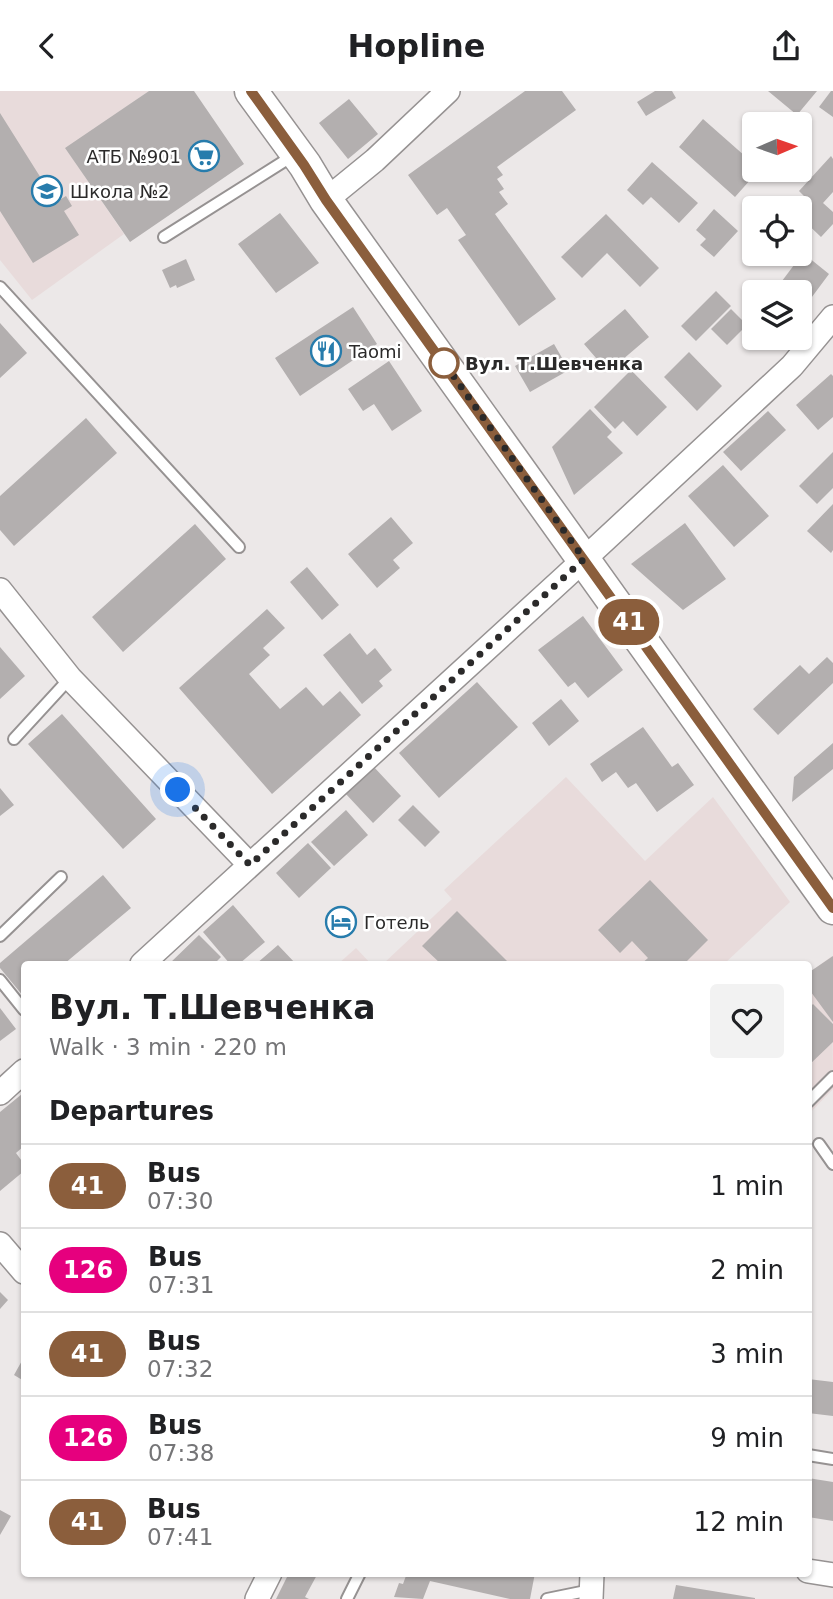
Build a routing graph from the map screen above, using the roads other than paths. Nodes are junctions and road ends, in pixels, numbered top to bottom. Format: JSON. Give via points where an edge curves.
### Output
{"nodes":[{"id":1,"x":251,"y":91,"type":"edge"},
{"id":2,"x":448,"y":91,"type":"edge"},
{"id":3,"x":296,"y":154,"type":"junction"},
{"id":4,"x":326,"y":200,"type":"junction"},
{"id":5,"x":164,"y":237,"type":"dead end"},
{"id":6,"x":0,"y":287,"type":"edge"},
{"id":7,"x":833,"y":317,"type":"edge"},
{"id":8,"x":239,"y":547,"type":"dead end"},
{"id":9,"x":584,"y":559,"type":"junction"},
{"id":10,"x":0,"y":590,"type":"edge"},
{"id":11,"x":70,"y":678,"type":"junction"},
{"id":12,"x":14,"y":739,"type":"dead end"},
{"id":13,"x":250,"y":865,"type":"junction"},
{"id":14,"x":61,"y":877,"type":"dead end"},
{"id":15,"x":833,"y":908,"type":"edge"},
{"id":16,"x":0,"y":936,"type":"edge"},
{"id":17,"x":145,"y":961,"type":"edge"},
{"id":18,"x":0,"y":980,"type":"edge"},
{"id":19,"x":21,"y":1006,"type":"edge"},
{"id":20,"x":21,"y":1074,"type":"edge"},
{"id":21,"x":833,"y":1077,"type":"edge"},
{"id":22,"x":0,"y":1093,"type":"edge"},
{"id":23,"x":812,"y":1098,"type":"edge"},
{"id":24,"x":819,"y":1144,"type":"dead end"},
{"id":25,"x":833,"y":1164,"type":"edge"},
{"id":26,"x":0,"y":1244,"type":"edge"},
{"id":27,"x":21,"y":1268,"type":"edge"},
{"id":28,"x":812,"y":1455,"type":"edge"},
{"id":29,"x":833,"y":1459,"type":"edge"},
{"id":30,"x":812,"y":1572,"type":"edge"},
{"id":31,"x":833,"y":1575,"type":"edge"},
{"id":32,"x":268,"y":1577,"type":"edge"},
{"id":33,"x":358,"y":1577,"type":"edge"},
{"id":34,"x":591,"y":1587,"type":"edge"},
{"id":35,"x":257,"y":1599,"type":"edge"},
{"id":36,"x":347,"y":1599,"type":"edge"},
{"id":37,"x":547,"y":1599,"type":"edge"}],
"edges":[{"from":1,"to":3,"type":"main road"},
{"from":2,"to":4,"type":"street"},
{"from":3,"to":4,"type":"main road"},
{"from":3,"to":5,"type":"lane"},
{"from":4,"to":9,"type":"main road"},
{"from":6,"to":8,"type":"lane"},
{"from":7,"to":9,"type":"street","via":[[792,366]]},
{"from":9,"to":13,"type":"street"},
{"from":9,"to":15,"type":"main road"},
{"from":10,"to":11,"type":"street"},
{"from":11,"to":12,"type":"lane"},
{"from":11,"to":13,"type":"street"},
{"from":13,"to":17,"type":"street"},
{"from":14,"to":16,"type":"lane"},
{"from":18,"to":19,"type":"lane"},
{"from":20,"to":22,"type":"street"},
{"from":21,"to":23,"type":"lane"},
{"from":24,"to":25,"type":"lane"},
{"from":26,"to":27,"type":"street"},
{"from":28,"to":29,"type":"lane"},
{"from":30,"to":31,"type":"street"},
{"from":32,"to":35,"type":"street"},
{"from":33,"to":36,"type":"lane"},
{"from":34,"to":37,"type":"lane"}]}
